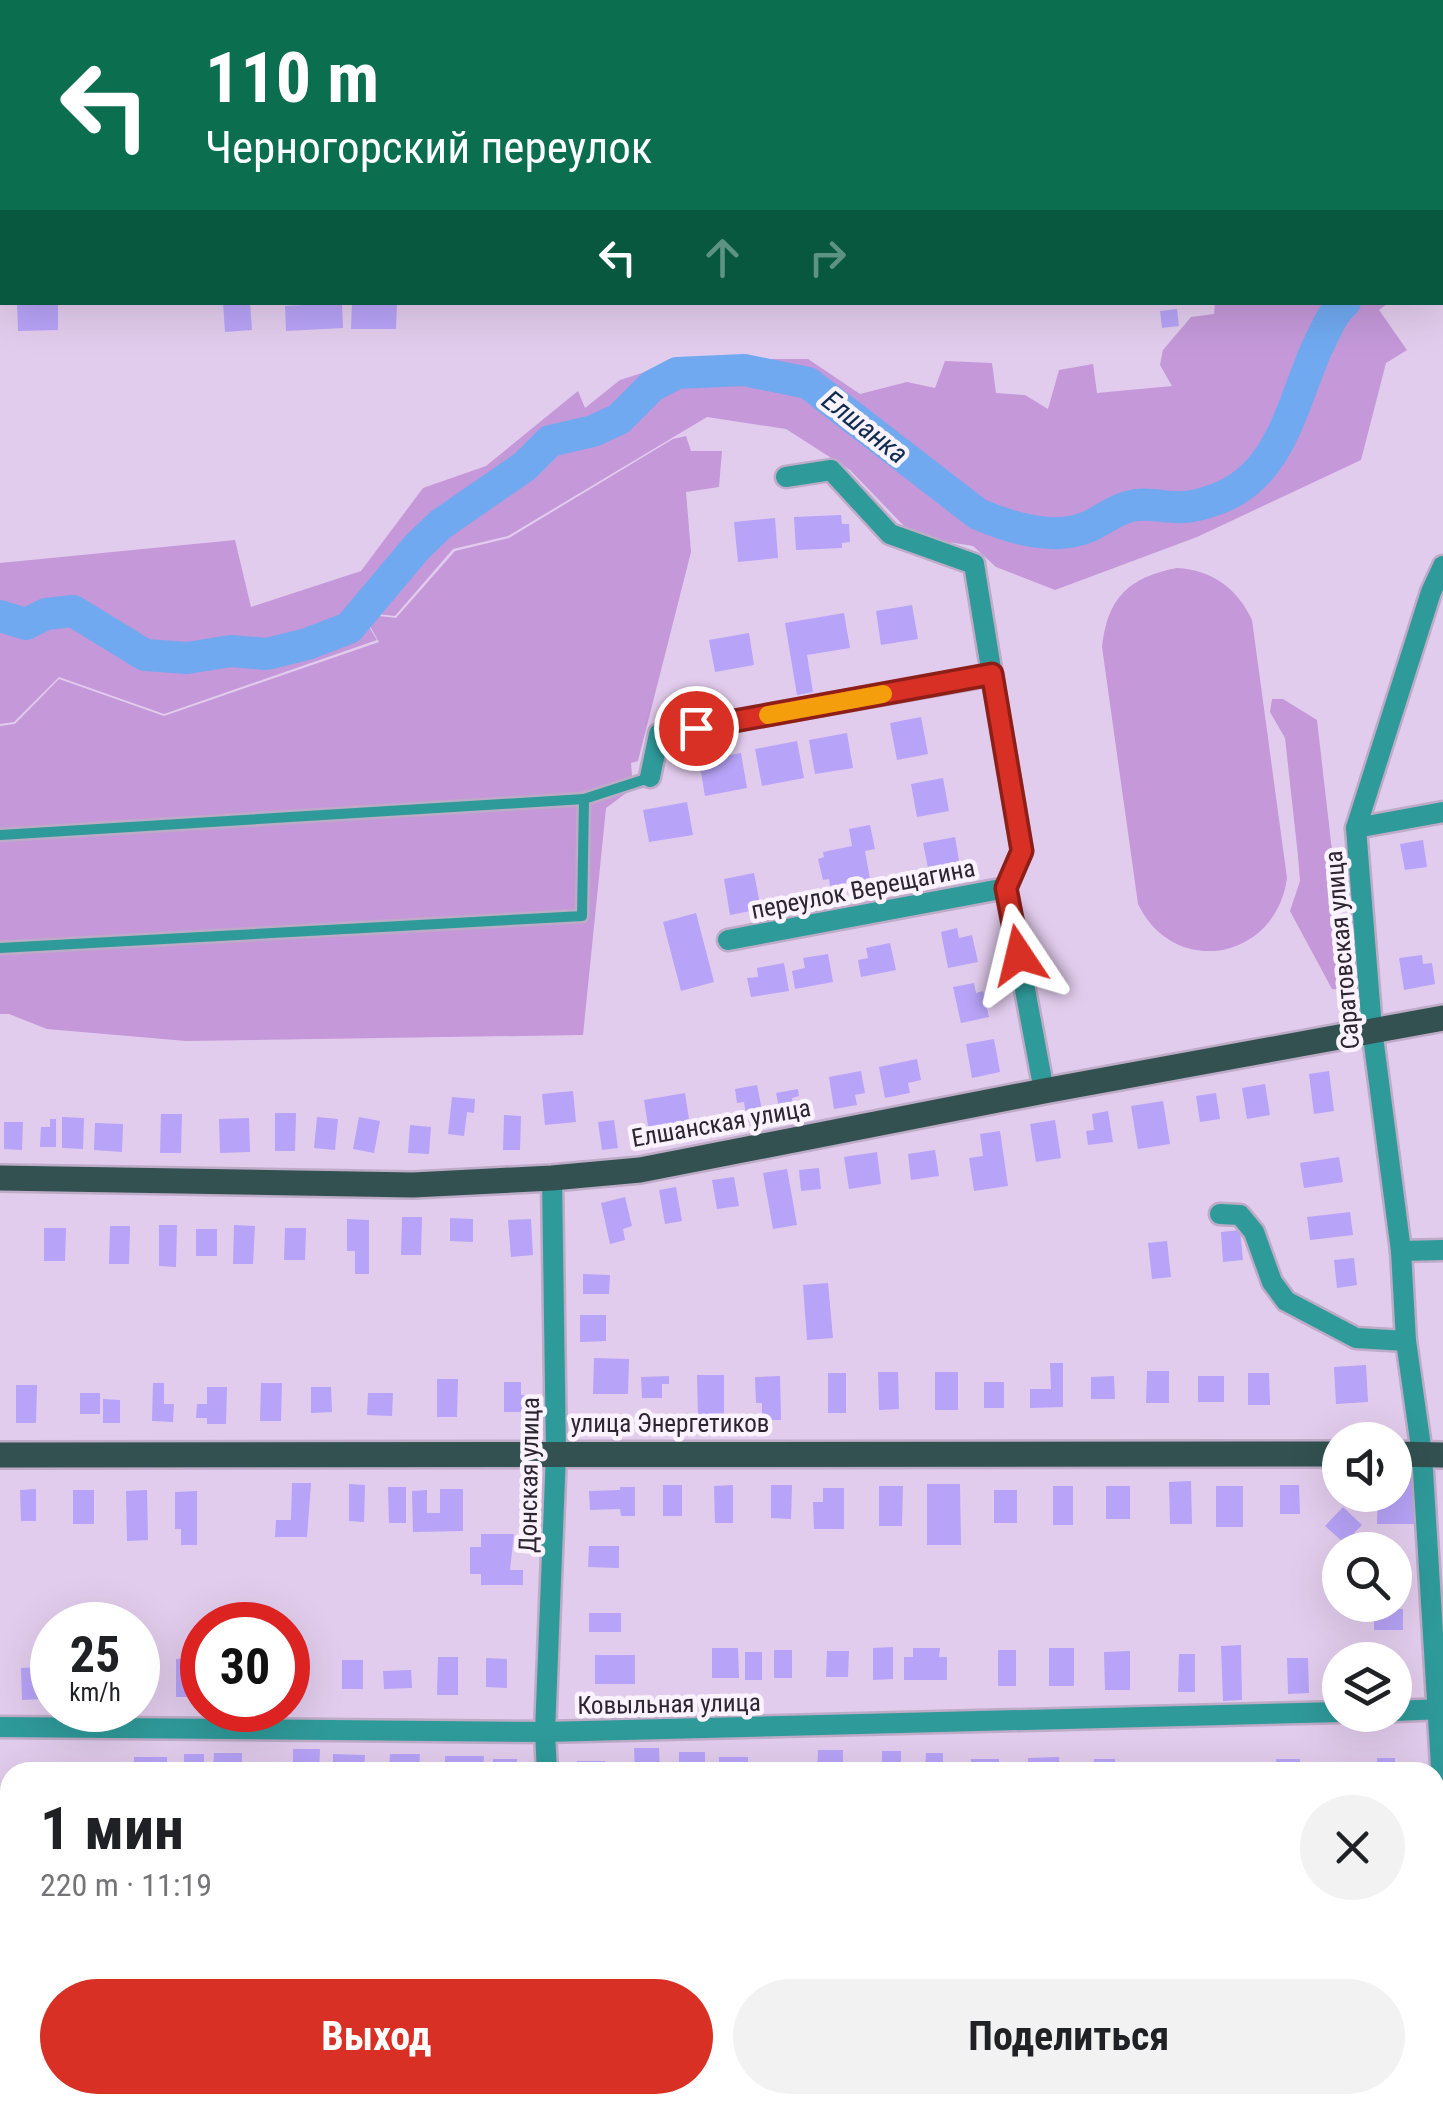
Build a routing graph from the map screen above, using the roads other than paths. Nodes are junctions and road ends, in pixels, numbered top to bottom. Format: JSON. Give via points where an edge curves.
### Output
{"nodes":[{"id":1,"x":786,"y":477,"type":"dead end"},
{"id":2,"x":1443,"y":566,"type":"edge"},
{"id":3,"x":1437,"y":591,"type":"edge"},
{"id":4,"x":992,"y":674,"type":"junction"},
{"id":5,"x":650,"y":777,"type":"joint"},
{"id":6,"x":584,"y":800,"type":"junction"},
{"id":7,"x":1443,"y":812,"type":"edge"},
{"id":8,"x":1356,"y":828,"type":"junction"},
{"id":9,"x":0,"y":836,"type":"edge"},
{"id":10,"x":1006,"y":888,"type":"junction"},
{"id":11,"x":728,"y":940,"type":"dead end"},
{"id":12,"x":0,"y":948,"type":"edge"},
{"id":13,"x":1443,"y":1018,"type":"edge"},
{"id":14,"x":1372,"y":1029,"type":"junction"},
{"id":15,"x":1044,"y":1090,"type":"junction"},
{"id":16,"x":0,"y":1178,"type":"edge"},
{"id":17,"x":552,"y":1178,"type":"junction"},
{"id":18,"x":1220,"y":1214,"type":"dead end"},
{"id":19,"x":1443,"y":1250,"type":"edge"},
{"id":20,"x":1401,"y":1251,"type":"junction"},
{"id":21,"x":1406,"y":1342,"type":"junction"},
{"id":22,"x":556,"y":1453,"type":"junction"},
{"id":23,"x":1322,"y":1454,"type":"edge"},
{"id":24,"x":1433,"y":1454,"type":"edge"},
{"id":25,"x":0,"y":1455,"type":"edge"},
{"id":26,"x":1441,"y":1709,"type":"edge"},
{"id":27,"x":1412,"y":1710,"type":"edge"},
{"id":28,"x":1322,"y":1712,"type":"edge"},
{"id":29,"x":0,"y":1727,"type":"edge"},
{"id":30,"x":545,"y":1732,"type":"junction"},
{"id":31,"x":546,"y":1762,"type":"edge"},
{"id":32,"x":1442,"y":1762,"type":"edge"}],
"edges":[{"from":1,"to":4,"type":"street","via":[[831,470],[890,534],[974,564]]},
{"from":2,"to":3,"type":"street","name":"Саратовская улица"},
{"from":3,"to":8,"type":"street","name":"Саратовская улица"},
{"from":4,"to":5,"type":"street","via":[[659,734]]},
{"from":4,"to":10,"type":"street","via":[[1022,851]]},
{"from":5,"to":6,"type":"lane"},
{"from":6,"to":9,"type":"lane"},
{"from":6,"to":12,"type":"lane","via":[[582,916]]},
{"from":7,"to":8,"type":"street"},
{"from":8,"to":14,"type":"street","name":"Саратовская улица"},
{"from":10,"to":11,"type":"street","name":"переулок Верещагина"},
{"from":10,"to":15,"type":"street"},
{"from":13,"to":14,"type":"main road","name":"Елшанская улица"},
{"from":14,"to":15,"type":"main road","name":"Елшанская улица"},
{"from":14,"to":20,"type":"street","name":"Саратовская улица"},
{"from":15,"to":17,"type":"main road","name":"Елшанская улица","via":[[640,1170]]},
{"from":16,"to":17,"type":"main road","name":"Елшанская улица","via":[[413,1185]]},
{"from":17,"to":22,"type":"street","name":"Донская улица"},
{"from":18,"to":21,"type":"street","via":[[1240,1215],[1254,1232],[1286,1301],[1356,1338]]},
{"from":19,"to":20,"type":"street"},
{"from":20,"to":21,"type":"street","name":"Саратовская улица"},
{"from":21,"to":24,"type":"street","name":"Саратовская улица"},
{"from":22,"to":23,"type":"main road","name":"улица Энергетиков"},
{"from":22,"to":25,"type":"main road","name":"улица Энергетиков"},
{"from":22,"to":30,"type":"street","name":"Донская улица"},
{"from":24,"to":26,"type":"street","name":"Саратовская улица"},
{"from":26,"to":27,"type":"street"},
{"from":26,"to":32,"type":"street","name":"Саратовская улица"},
{"from":28,"to":30,"type":"street","name":"Ковыльная улица"},
{"from":29,"to":30,"type":"street","name":"Ковыльная улица"},
{"from":30,"to":31,"type":"street","name":"Донская улица"}]}
